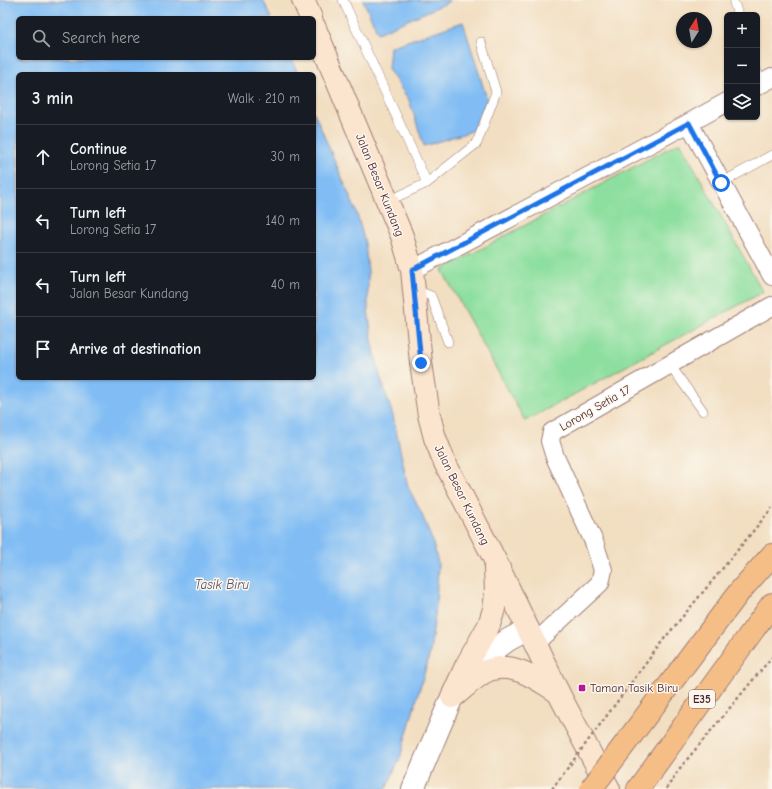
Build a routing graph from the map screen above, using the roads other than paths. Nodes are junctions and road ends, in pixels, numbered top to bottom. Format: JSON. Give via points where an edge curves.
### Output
{"nodes":[{"id":1,"x":303,"y":0,"type":"edge"},
{"id":2,"x":342,"y":0,"type":"edge"},
{"id":3,"x":734,"y":4,"type":"dead end"},
{"id":4,"x":737,"y":12,"type":"edge"},
{"id":5,"x":310,"y":16,"type":"edge"},
{"id":6,"x":316,"y":31,"type":"edge"},
{"id":7,"x":481,"y":42,"type":"dead end"},
{"id":8,"x":724,"y":104,"type":"edge"},
{"id":9,"x":689,"y":123,"type":"junction"},
{"id":10,"x":772,"y":155,"type":"edge"},
{"id":11,"x":427,"y":183,"type":"junction"},
{"id":12,"x":721,"y":183,"type":"junction"},
{"id":13,"x":388,"y":202,"type":"junction"},
{"id":14,"x":772,"y":276,"type":"edge"},
{"id":15,"x":413,"y":280,"type":"junction"},
{"id":16,"x":772,"y":306,"type":"edge"},
{"id":17,"x":448,"y":342,"type":"dead end"},
{"id":18,"x":670,"y":365,"type":"junction"},
{"id":19,"x":703,"y":411,"type":"dead end"},
{"id":20,"x":772,"y":555,"type":"edge"},
{"id":21,"x":495,"y":560,"type":"junction"},
{"id":22,"x":770,"y":607,"type":"edge"},
{"id":23,"x":531,"y":636,"type":"junction"},
{"id":24,"x":558,"y":692,"type":"junction"},
{"id":25,"x":452,"y":697,"type":"junction"},
{"id":26,"x":413,"y":789,"type":"edge"},
{"id":27,"x":591,"y":789,"type":"edge"},
{"id":28,"x":609,"y":789,"type":"edge"},
{"id":29,"x":638,"y":789,"type":"edge"}],
"edges":[{"from":1,"to":5,"type":"main road"},
{"from":2,"to":11,"type":"lane"},
{"from":3,"to":4,"type":"lane"},
{"from":6,"to":13,"type":"main road","name":"Jalan Besar Kundang"},
{"from":7,"to":11,"type":"lane","via":[[496,92],[477,143]]},
{"from":8,"to":9,"type":"street"},
{"from":9,"to":12,"type":"street"},
{"from":9,"to":15,"type":"street"},
{"from":10,"to":12,"type":"lane"},
{"from":11,"to":13,"type":"lane"},
{"from":12,"to":14,"type":"street"},
{"from":13,"to":15,"type":"main road","name":"Jalan Besar Kundang","via":[[402,236]]},
{"from":15,"to":17,"type":"lane","via":[[431,296]]},
{"from":15,"to":21,"type":"main road","name":"Jalan Besar Kundang","via":[[421,363],[435,438],[445,463]]},
{"from":16,"to":18,"type":"street","name":"Lorong Setia 17"},
{"from":18,"to":19,"type":"lane"},
{"from":18,"to":23,"type":"street","name":"Lorong Setia 17","via":[[552,432],[550,441],[555,457],[594,542],[603,570],[600,583]]},
{"from":20,"to":27,"type":"highway","bridge":true,"via":[[740,591]]},
{"from":21,"to":23,"type":"main road","name":"Jalan Besar Kundang"},
{"from":21,"to":25,"type":"main road","via":[[496,593],[489,625]]},
{"from":22,"to":29,"type":"highway","number":"E35"},
{"from":23,"to":24,"type":"main road","name":"Jalan Besar Kundang"},
{"from":23,"to":25,"type":"street","via":[[508,640],[490,653]]},
{"from":24,"to":25,"type":"main road","via":[[519,669],[503,667],[489,670]]},
{"from":24,"to":28,"type":"main road","name":"Jalan Besar Kundang"},
{"from":25,"to":26,"type":"street"}]}
